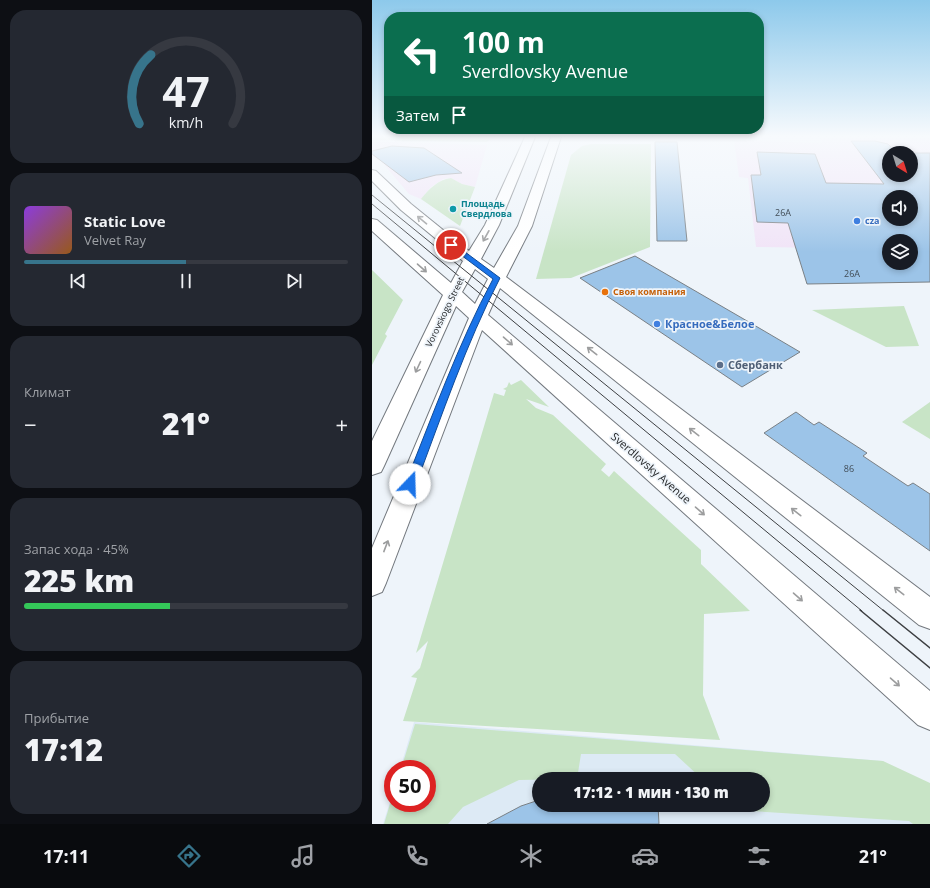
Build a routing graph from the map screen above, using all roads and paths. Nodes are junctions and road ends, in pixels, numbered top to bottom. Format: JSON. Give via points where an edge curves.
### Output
{"nodes":[{"id":1,"x":373,"y":175,"type":"edge"},
{"id":2,"x":513,"y":175,"type":"edge"},
{"id":3,"x":543,"y":175,"type":"edge"},
{"id":4,"x":372,"y":223,"type":"edge"},
{"id":5,"x":472,"y":261,"type":"junction"},
{"id":6,"x":497,"y":278,"type":"junction"},
{"id":7,"x":452,"y":293,"type":"junction"},
{"id":8,"x":479,"y":316,"type":"junction"},
{"id":9,"x":372,"y":466,"type":"edge"},
{"id":10,"x":372,"y":583,"type":"edge"},
{"id":11,"x":930,"y":615,"type":"edge"},
{"id":12,"x":930,"y":713,"type":"edge"}],
"edges":[{"from":5,"to":1,"type":"main road","one_way":true,"via":[[406,207]]},
{"from":2,"to":5,"type":"main road","name":"Vorovskogo Street","one_way":true,"via":[[492,225]]},
{"from":3,"to":6,"type":"main road","via":[[525,226]]},
{"from":4,"to":7,"type":"main road","name":"Sverdlovsky Avenue","one_way":true},
{"from":5,"to":6,"type":"main road"},
{"from":5,"to":7,"type":"main road","name":"Vorovskogo Street"},
{"from":6,"to":8,"type":"main road"},
{"from":11,"to":6,"type":"main road","one_way":true},
{"from":7,"to":8,"type":"main road","name":"Sverdlovsky Avenue"},
{"from":7,"to":9,"type":"main road","name":"Vorovskogo Street","one_way":true},
{"from":10,"to":8,"type":"main road","one_way":true,"via":[[454,372]]},
{"from":8,"to":12,"type":"main road","name":"Sverdlovsky Avenue","one_way":true}]}
